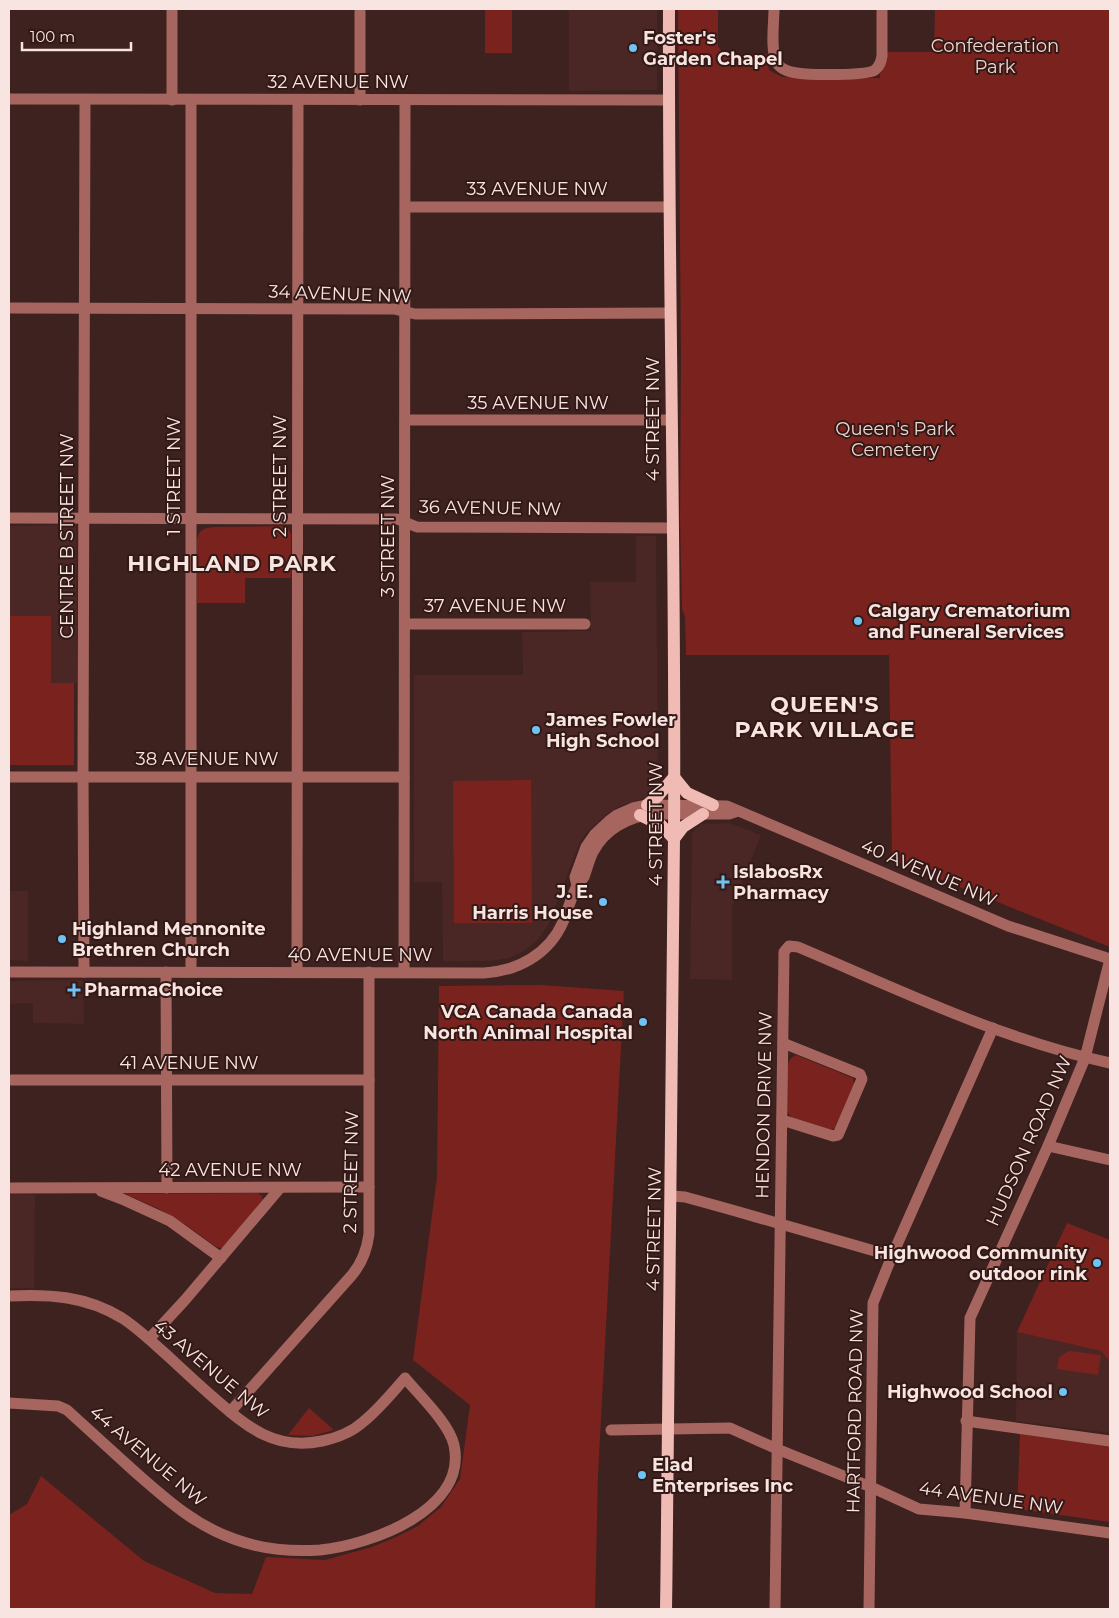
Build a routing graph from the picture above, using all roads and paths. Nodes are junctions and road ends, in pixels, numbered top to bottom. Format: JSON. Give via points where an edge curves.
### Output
{"nodes":[{"id":1,"x":172,"y":9,"type":"edge"},
{"id":2,"x":360,"y":9,"type":"edge"},
{"id":3,"x":668,"y":9,"type":"edge"},
{"id":4,"x":774,"y":9,"type":"edge"},
{"id":5,"x":882,"y":9,"type":"edge"},
{"id":6,"x":9,"y":99,"type":"edge"},
{"id":7,"x":85,"y":100,"type":"junction"},
{"id":8,"x":172,"y":100,"type":"junction"},
{"id":9,"x":191,"y":100,"type":"junction"},
{"id":10,"x":298,"y":100,"type":"junction"},
{"id":11,"x":360,"y":100,"type":"junction"},
{"id":12,"x":405,"y":100,"type":"junction"},
{"id":13,"x":668,"y":100,"type":"junction"},
{"id":14,"x":406,"y":207,"type":"junction"},
{"id":15,"x":669,"y":207,"type":"junction"},
{"id":16,"x":9,"y":308,"type":"edge"},
{"id":17,"x":85,"y":309,"type":"junction"},
{"id":18,"x":192,"y":309,"type":"junction"},
{"id":19,"x":298,"y":309,"type":"junction"},
{"id":20,"x":405,"y":312,"type":"junction"},
{"id":21,"x":670,"y":313,"type":"junction"},
{"id":22,"x":406,"y":420,"type":"junction"},
{"id":23,"x":671,"y":420,"type":"junction"},
{"id":24,"x":9,"y":518,"type":"edge"},
{"id":25,"x":192,"y":518,"type":"junction"},
{"id":26,"x":84,"y":519,"type":"junction"},
{"id":27,"x":298,"y":519,"type":"junction"},
{"id":28,"x":406,"y":522,"type":"junction"},
{"id":29,"x":672,"y":528,"type":"junction"},
{"id":30,"x":405,"y":624,"type":"junction"},
{"id":31,"x":585,"y":624,"type":"dead end"},
{"id":32,"x":9,"y":777,"type":"edge"},
{"id":33,"x":83,"y":777,"type":"junction"},
{"id":34,"x":190,"y":777,"type":"junction"},
{"id":35,"x":297,"y":777,"type":"junction"},
{"id":36,"x":404,"y":777,"type":"junction"},
{"id":37,"x":674,"y":777,"type":"junction"},
{"id":38,"x":713,"y":805,"type":"junction"},
{"id":39,"x":674,"y":809,"type":"junction"},
{"id":40,"x":643,"y":810,"type":"junction"},
{"id":41,"x":738,"y":811,"type":"junction"},
{"id":42,"x":703,"y":814,"type":"junction"},
{"id":43,"x":674,"y":838,"type":"junction"},
{"id":44,"x":1110,"y":959,"type":"edge"},
{"id":45,"x":9,"y":972,"type":"edge"},
{"id":46,"x":84,"y":972,"type":"junction"},
{"id":47,"x":166,"y":972,"type":"junction"},
{"id":48,"x":191,"y":972,"type":"junction"},
{"id":49,"x":297,"y":972,"type":"junction"},
{"id":50,"x":369,"y":972,"type":"junction"},
{"id":51,"x":404,"y":972,"type":"junction"},
{"id":52,"x":993,"y":1028,"type":"junction"},
{"id":53,"x":783,"y":1043,"type":"junction"},
{"id":54,"x":1086,"y":1058,"type":"junction"},
{"id":55,"x":1110,"y":1063,"type":"edge"},
{"id":56,"x":9,"y":1080,"type":"edge"},
{"id":57,"x":166,"y":1080,"type":"junction"},
{"id":58,"x":369,"y":1080,"type":"junction"},
{"id":59,"x":782,"y":1120,"type":"junction"},
{"id":60,"x":1048,"y":1146,"type":"junction"},
{"id":61,"x":1110,"y":1160,"type":"edge"},
{"id":62,"x":369,"y":1187,"type":"junction"},
{"id":63,"x":9,"y":1188,"type":"edge"},
{"id":64,"x":92,"y":1188,"type":"junction"},
{"id":65,"x":167,"y":1188,"type":"junction"},
{"id":66,"x":280,"y":1188,"type":"junction"},
{"id":67,"x":672,"y":1196,"type":"junction"},
{"id":68,"x":780,"y":1224,"type":"junction"},
{"id":69,"x":892,"y":1256,"type":"junction"},
{"id":70,"x":221,"y":1258,"type":"junction"},
{"id":71,"x":9,"y":1296,"type":"edge"},
{"id":72,"x":149,"y":1340,"type":"junction"},
{"id":73,"x":405,"y":1378,"type":"joint"},
{"id":74,"x":9,"y":1403,"type":"edge"},
{"id":75,"x":230,"y":1412,"type":"junction"},
{"id":76,"x":966,"y":1421,"type":"junction"},
{"id":77,"x":669,"y":1429,"type":"junction"},
{"id":78,"x":611,"y":1430,"type":"dead end"},
{"id":79,"x":1110,"y":1441,"type":"edge"},
{"id":80,"x":777,"y":1449,"type":"junction"},
{"id":81,"x":871,"y":1487,"type":"junction"},
{"id":82,"x":965,"y":1513,"type":"junction"},
{"id":83,"x":1110,"y":1533,"type":"edge"},
{"id":84,"x":666,"y":1609,"type":"edge"},
{"id":85,"x":775,"y":1609,"type":"edge"},
{"id":86,"x":869,"y":1609,"type":"edge"}],
"edges":[{"from":1,"to":8,"type":"street"},
{"from":2,"to":11,"type":"street"},
{"from":3,"to":13,"type":"main road","name":"4 STREET NW"},
{"from":4,"to":5,"type":"street","via":[[774,55],[777,64],[797,73],[859,74],[874,70],[881,63]]},
{"from":6,"to":7,"type":"street","name":"32 AVENUE NW"},
{"from":7,"to":8,"type":"street","name":"32 AVENUE NW"},
{"from":7,"to":17,"type":"street","name":"CENTRE B STREET NW"},
{"from":8,"to":9,"type":"street","name":"32 AVENUE NW"},
{"from":9,"to":10,"type":"street","name":"32 AVENUE NW"},
{"from":9,"to":18,"type":"street","name":"1 STREET NW"},
{"from":10,"to":11,"type":"street","name":"32 AVENUE NW"},
{"from":10,"to":19,"type":"street","name":"2 STREET NW"},
{"from":11,"to":12,"type":"street","name":"32 AVENUE NW"},
{"from":12,"to":13,"type":"street","name":"32 AVENUE NW"},
{"from":12,"to":14,"type":"street","name":"3 STREET NW"},
{"from":13,"to":15,"type":"main road","name":"4 STREET NW"},
{"from":14,"to":15,"type":"street","name":"33 AVENUE NW"},
{"from":14,"to":20,"type":"street","name":"3 STREET NW"},
{"from":15,"to":21,"type":"main road","name":"4 STREET NW"},
{"from":16,"to":17,"type":"street","name":"34 AVENUE NW"},
{"from":17,"to":18,"type":"street","name":"34 AVENUE NW"},
{"from":17,"to":26,"type":"street","name":"CENTRE B STREET NW"},
{"from":18,"to":19,"type":"street","name":"34 AVENUE NW"},
{"from":18,"to":25,"type":"street","name":"1 STREET NW"},
{"from":19,"to":20,"type":"street","name":"34 AVENUE NW","via":[[394,309]]},
{"from":19,"to":27,"type":"street","name":"2 STREET NW"},
{"from":20,"to":21,"type":"street","name":"34 AVENUE NW"},
{"from":20,"to":22,"type":"street","name":"3 STREET NW"},
{"from":21,"to":23,"type":"main road","name":"4 STREET NW"},
{"from":22,"to":23,"type":"street","name":"35 AVENUE NW"},
{"from":22,"to":28,"type":"street","name":"3 STREET NW"},
{"from":23,"to":29,"type":"main road","name":"4 STREET NW"},
{"from":24,"to":26,"type":"street","name":"36 AVENUE NW"},
{"from":25,"to":26,"type":"street","name":"36 AVENUE NW"},
{"from":25,"to":27,"type":"street","name":"36 AVENUE NW"},
{"from":25,"to":34,"type":"street","name":"1 STREET NW"},
{"from":26,"to":33,"type":"street","name":"CENTRE B STREET NW"},
{"from":27,"to":28,"type":"street","name":"36 AVENUE NW","via":[[397,519]]},
{"from":27,"to":35,"type":"street","name":"2 STREET NW"},
{"from":28,"to":29,"type":"street","name":"36 AVENUE NW","via":[[416,527]]},
{"from":28,"to":30,"type":"street","name":"3 STREET NW"},
{"from":29,"to":37,"type":"main road","name":"4 STREET NW"},
{"from":30,"to":31,"type":"street","name":"37 AVENUE NW"},
{"from":30,"to":36,"type":"street","name":"3 STREET NW"},
{"from":32,"to":33,"type":"street","name":"38 AVENUE NW"},
{"from":33,"to":34,"type":"street","name":"38 AVENUE NW"},
{"from":33,"to":46,"type":"street","name":"CENTRE B STREET NW"},
{"from":34,"to":35,"type":"street","name":"38 AVENUE NW"},
{"from":34,"to":48,"type":"street","name":"1 STREET NW"},
{"from":35,"to":36,"type":"street","name":"38 AVENUE NW"},
{"from":35,"to":49,"type":"street","name":"2 STREET NW"},
{"from":36,"to":51,"type":"street","name":"3 STREET NW"},
{"from":37,"to":38,"type":"main road","via":[[687,793]]},
{"from":37,"to":39,"type":"main road","name":"4 STREET NW"},
{"from":37,"to":40,"type":"main road"},
{"from":38,"to":39,"type":"street","name":"40 AVENUE NW"},
{"from":38,"to":41,"type":"street","name":"40 AVENUE NW"},
{"from":39,"to":40,"type":"street","name":"40 AVENUE NW"},
{"from":39,"to":42,"type":"street","name":"40 AVENUE NW"},
{"from":39,"to":43,"type":"main road","name":"4 STREET NW"},
{"from":40,"to":43,"type":"main road"},
{"from":40,"to":51,"type":"street","name":"40 AVENUE NW","via":[[616,826],[601,840],[556,935],[539,954],[522,964],[494,972]]},
{"from":41,"to":42,"type":"street","name":"40 AVENUE NW"},
{"from":41,"to":44,"type":"street","name":"40 AVENUE NW","via":[[1008,926]]},
{"from":42,"to":43,"type":"main road","via":[[683,827]]},
{"from":43,"to":67,"type":"main road","name":"4 STREET NW"},
{"from":44,"to":54,"type":"street","name":"HUDSON ROAD NW"},
{"from":45,"to":46,"type":"street","name":"40 AVENUE NW"},
{"from":46,"to":47,"type":"street","name":"40 AVENUE NW"},
{"from":47,"to":48,"type":"street","name":"40 AVENUE NW"},
{"from":47,"to":57,"type":"street"},
{"from":48,"to":49,"type":"street","name":"40 AVENUE NW"},
{"from":49,"to":50,"type":"street","name":"40 AVENUE NW"},
{"from":50,"to":51,"type":"street","name":"40 AVENUE NW"},
{"from":50,"to":58,"type":"street","name":"2 STREET NW"},
{"from":52,"to":53,"type":"street","name":"HENDON DRIVE NW","via":[[789,946],[784,952]]},
{"from":52,"to":54,"type":"street","name":"HENDON DRIVE NW"},
{"from":52,"to":69,"type":"street","name":"HARTFORD ROAD NW"},
{"from":53,"to":59,"type":"street","name":"HENDON DRIVE NW"},
{"from":53,"to":59,"type":"street","via":[[860,1074],[862,1079],[838,1135]]},
{"from":54,"to":55,"type":"street","name":"HENDON DRIVE NW"},
{"from":54,"to":60,"type":"street","name":"HUDSON ROAD NW"},
{"from":56,"to":57,"type":"street","name":"41 AVENUE NW"},
{"from":57,"to":58,"type":"street","name":"41 AVENUE NW"},
{"from":57,"to":65,"type":"street"},
{"from":58,"to":62,"type":"street","name":"2 STREET NW"},
{"from":59,"to":68,"type":"street","name":"HENDON DRIVE NW"},
{"from":60,"to":61,"type":"street"},
{"from":60,"to":76,"type":"street","name":"HUDSON ROAD NW","via":[[970,1318]]},
{"from":62,"to":66,"type":"street","name":"42 AVENUE NW"},
{"from":62,"to":75,"type":"street","name":"2 STREET NW","via":[[367,1248],[356,1269]]},
{"from":63,"to":64,"type":"street","name":"42 AVENUE NW"},
{"from":64,"to":65,"type":"street","name":"42 AVENUE NW"},
{"from":64,"to":70,"type":"street","name":"42 AVENUE NW","via":[[170,1221]]},
{"from":65,"to":66,"type":"street","name":"42 AVENUE NW"},
{"from":66,"to":70,"type":"street"},
{"from":67,"to":68,"type":"street"},
{"from":67,"to":77,"type":"main road","name":"4 STREET NW"},
{"from":68,"to":69,"type":"street"},
{"from":68,"to":80,"type":"street","name":"HENDON DRIVE NW"},
{"from":69,"to":81,"type":"street","name":"HARTFORD ROAD NW","via":[[873,1303]]},
{"from":70,"to":72,"type":"street"},
{"from":71,"to":72,"type":"street","name":"43 AVENUE NW","via":[[61,1296],[83,1301],[124,1319]]},
{"from":72,"to":75,"type":"street","name":"43 AVENUE NW"},
{"from":73,"to":74,"type":"street","name":"44 AVENUE NW","via":[[446,1426],[452,1438],[455,1459],[448,1487],[427,1508],[393,1530],[358,1543],[313,1550],[263,1547],[207,1527],[162,1496],[67,1410],[58,1406]]},
{"from":73,"to":75,"type":"street","name":"43 AVENUE NW","via":[[363,1423],[346,1433],[319,1441],[292,1443],[275,1440],[252,1429]]},
{"from":76,"to":79,"type":"street"},
{"from":76,"to":82,"type":"street","name":"HUDSON ROAD NW"},
{"from":77,"to":78,"type":"street","name":"44 AVENUE NW"},
{"from":77,"to":80,"type":"street","name":"44 AVENUE NW","via":[[730,1428]]},
{"from":77,"to":84,"type":"main road","name":"4 STREET NW"},
{"from":80,"to":81,"type":"street","name":"44 AVENUE NW"},
{"from":80,"to":85,"type":"street","name":"HENDON DRIVE NW"},
{"from":81,"to":82,"type":"street","name":"44 AVENUE NW","via":[[919,1508]]},
{"from":81,"to":86,"type":"street","name":"HARTFORD ROAD NW"},
{"from":82,"to":83,"type":"street","name":"44 AVENUE NW"}]}
